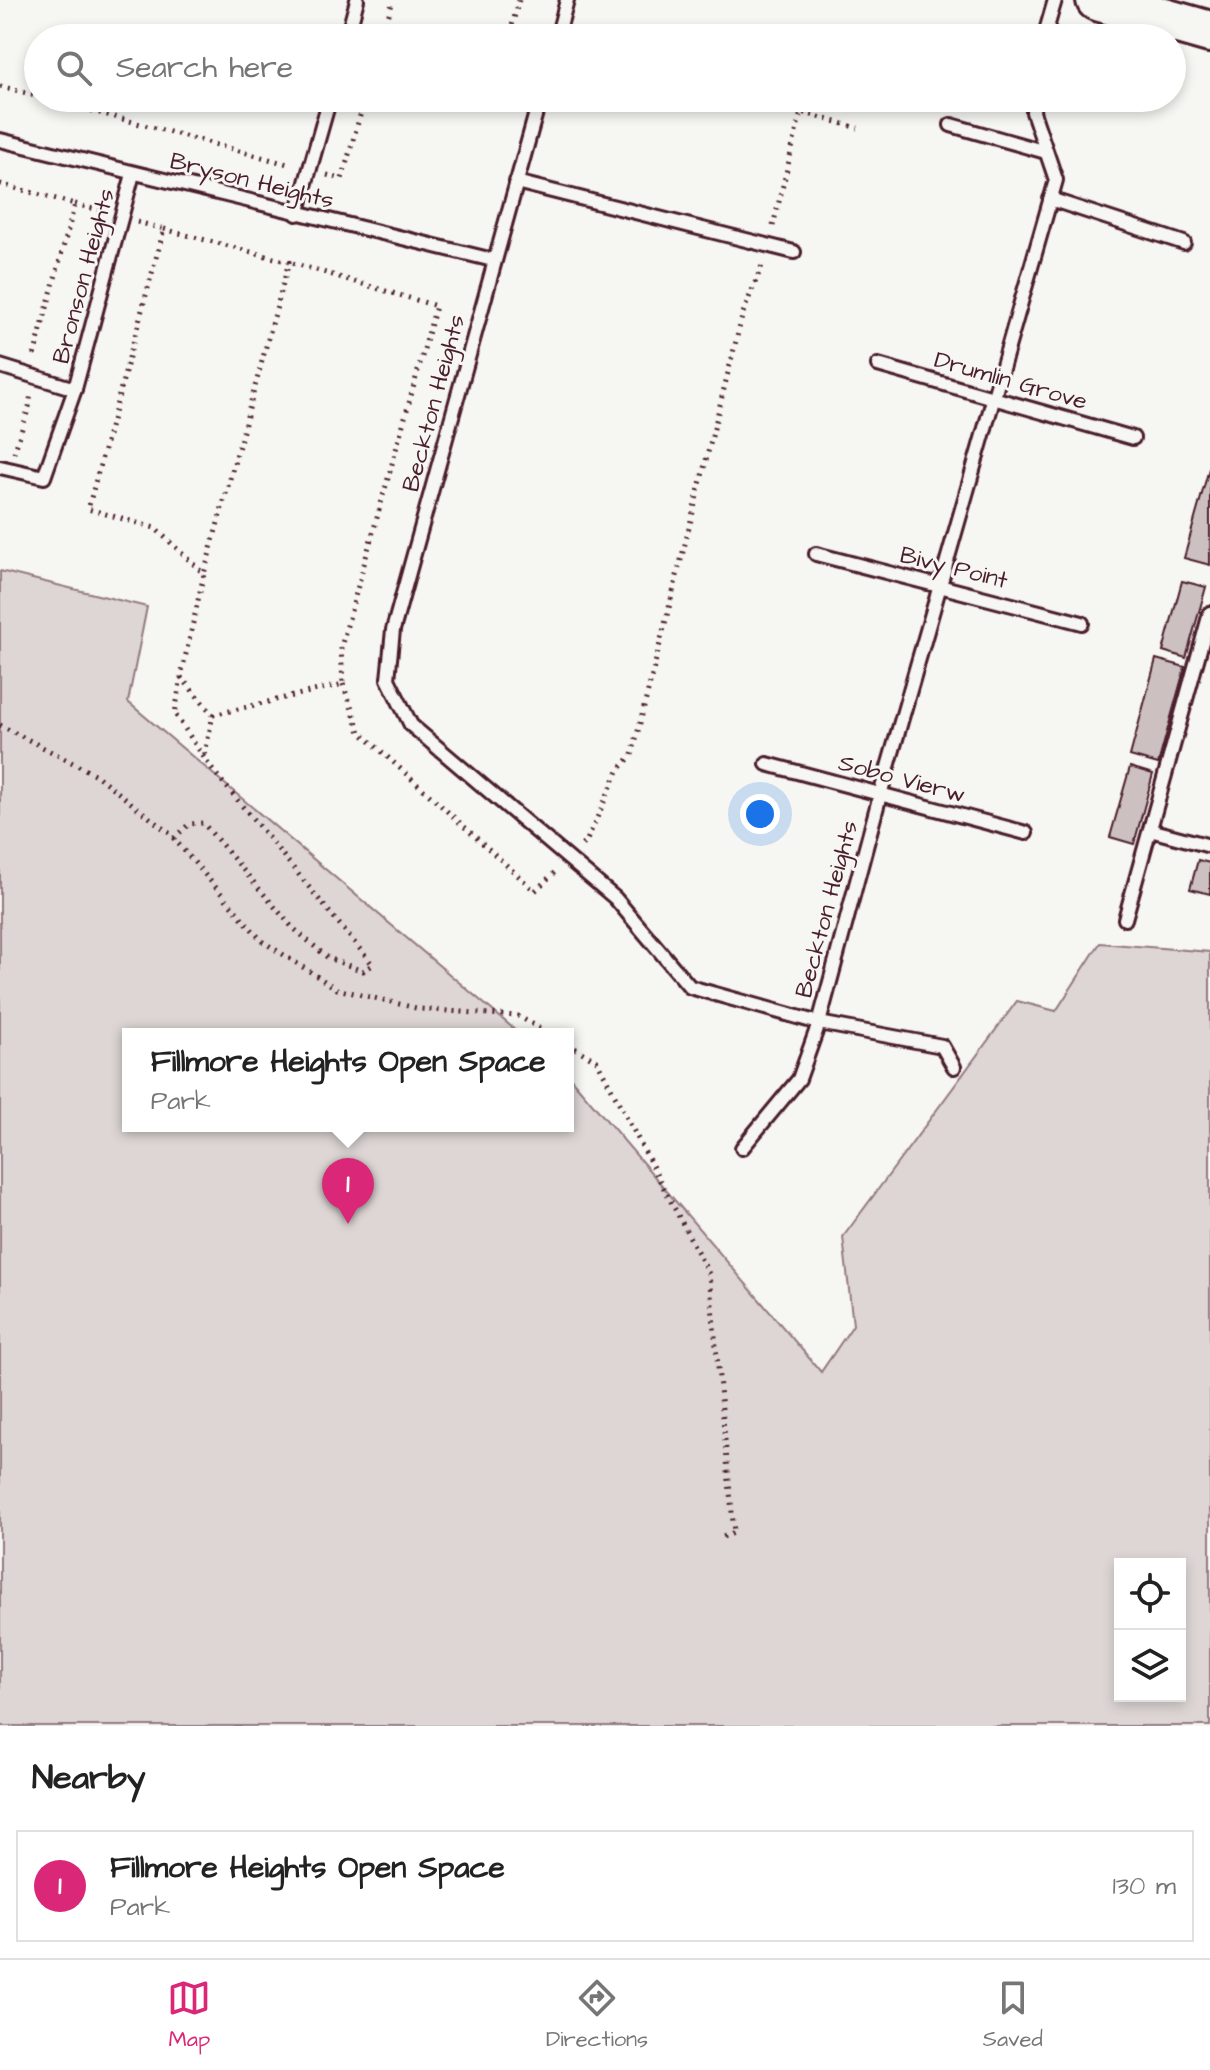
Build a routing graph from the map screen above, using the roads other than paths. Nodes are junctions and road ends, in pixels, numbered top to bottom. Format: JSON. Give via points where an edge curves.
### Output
{"nodes":[{"id":1,"x":357,"y":0,"type":"edge"},
{"id":2,"x":567,"y":0,"type":"edge"},
{"id":3,"x":1055,"y":0,"type":"edge"},
{"id":4,"x":1097,"y":0,"type":"edge"},
{"id":5,"x":351,"y":24,"type":"edge"},
{"id":6,"x":561,"y":24,"type":"edge"},
{"id":7,"x":1048,"y":24,"type":"edge"},
{"id":8,"x":1182,"y":24,"type":"edge"},
{"id":9,"x":1186,"y":25,"type":"edge"},
{"id":10,"x":1210,"y":32,"type":"edge"},
{"id":11,"x":326,"y":112,"type":"edge"},
{"id":12,"x":536,"y":112,"type":"edge"},
{"id":13,"x":1033,"y":112,"type":"edge"},
{"id":14,"x":951,"y":125,"type":"dead end"},
{"id":15,"x":0,"y":140,"type":"edge"},
{"id":16,"x":1046,"y":152,"type":"junction"},
{"id":17,"x":133,"y":174,"type":"junction"},
{"id":18,"x":516,"y":182,"type":"junction"},
{"id":19,"x":1050,"y":199,"type":"junction"},
{"id":20,"x":297,"y":214,"type":"junction"},
{"id":21,"x":1184,"y":243,"type":"dead end"},
{"id":22,"x":794,"y":252,"type":"dead end"},
{"id":23,"x":493,"y":260,"type":"junction"},
{"id":24,"x":878,"y":365,"type":"dead end"},
{"id":25,"x":0,"y":366,"type":"edge"},
{"id":26,"x":75,"y":389,"type":"junction"},
{"id":27,"x":993,"y":398,"type":"junction"},
{"id":28,"x":1133,"y":438,"type":"dead end"},
{"id":29,"x":5,"y":468,"type":"edge"},
{"id":30,"x":816,"y":554,"type":"dead end"},
{"id":31,"x":938,"y":587,"type":"junction"},
{"id":32,"x":1210,"y":613,"type":"edge"},
{"id":33,"x":1082,"y":623,"type":"dead end"},
{"id":34,"x":767,"y":764,"type":"dead end"},
{"id":35,"x":880,"y":795,"type":"junction"},
{"id":36,"x":1150,"y":830,"type":"junction"},
{"id":37,"x":1026,"y":833,"type":"dead end"},
{"id":38,"x":1210,"y":846,"type":"edge"},
{"id":39,"x":1125,"y":919,"type":"dead end"},
{"id":40,"x":819,"y":1023,"type":"junction"},
{"id":41,"x":954,"y":1067,"type":"dead end"},
{"id":42,"x":742,"y":1148,"type":"dead end"}],
"edges":[{"from":1,"to":5,"type":"lane"},
{"from":2,"to":6,"type":"lane"},
{"from":3,"to":7,"type":"lane"},
{"from":4,"to":8,"type":"main road"},
{"from":9,"to":10,"type":"main road"},
{"from":11,"to":20,"type":"lane"},
{"from":12,"to":18,"type":"lane","name":"Beckton Heights"},
{"from":13,"to":16,"type":"lane","name":"Beckton Heights"},
{"from":14,"to":16,"type":"lane"},
{"from":15,"to":17,"type":"lane","name":"Bryson Heights"},
{"from":16,"to":19,"type":"lane","name":"Beckton Heights","via":[[1056,180]]},
{"from":17,"to":20,"type":"lane","name":"Bryson Heights"},
{"from":17,"to":26,"type":"lane","name":"Bronson Heights"},
{"from":18,"to":22,"type":"lane"},
{"from":18,"to":23,"type":"lane","name":"Beckton Heights"},
{"from":19,"to":21,"type":"lane"},
{"from":19,"to":27,"type":"lane","name":"Beckton Heights"},
{"from":20,"to":23,"type":"lane","name":"Bryson Heights"},
{"from":23,"to":40,"type":"lane","name":"Beckton Heights","via":[[393,630],[388,679],[411,725],[615,898],[690,987]]},
{"from":24,"to":27,"type":"lane","name":"Drumlin Grove"},
{"from":25,"to":26,"type":"lane","name":"Bronson Heights"},
{"from":26,"to":29,"type":"lane","name":"Bronson Heights","via":[[44,477]]},
{"from":27,"to":28,"type":"lane","name":"Drumlin Grove"},
{"from":27,"to":31,"type":"lane","name":"Beckton Heights"},
{"from":30,"to":31,"type":"lane","name":"Bivy Point"},
{"from":31,"to":33,"type":"lane","name":"Bivy Point"},
{"from":31,"to":35,"type":"lane","name":"Beckton Heights"},
{"from":32,"to":36,"type":"lane"},
{"from":34,"to":35,"type":"lane","name":"Sobo Vierw"},
{"from":35,"to":37,"type":"lane","name":"Sobo Vierw"},
{"from":35,"to":40,"type":"lane","name":"Beckton Heights"},
{"from":36,"to":38,"type":"lane"},
{"from":36,"to":39,"type":"lane"},
{"from":40,"to":41,"type":"lane","via":[[942,1046]]},
{"from":40,"to":42,"type":"lane","via":[[799,1079]]}]}
